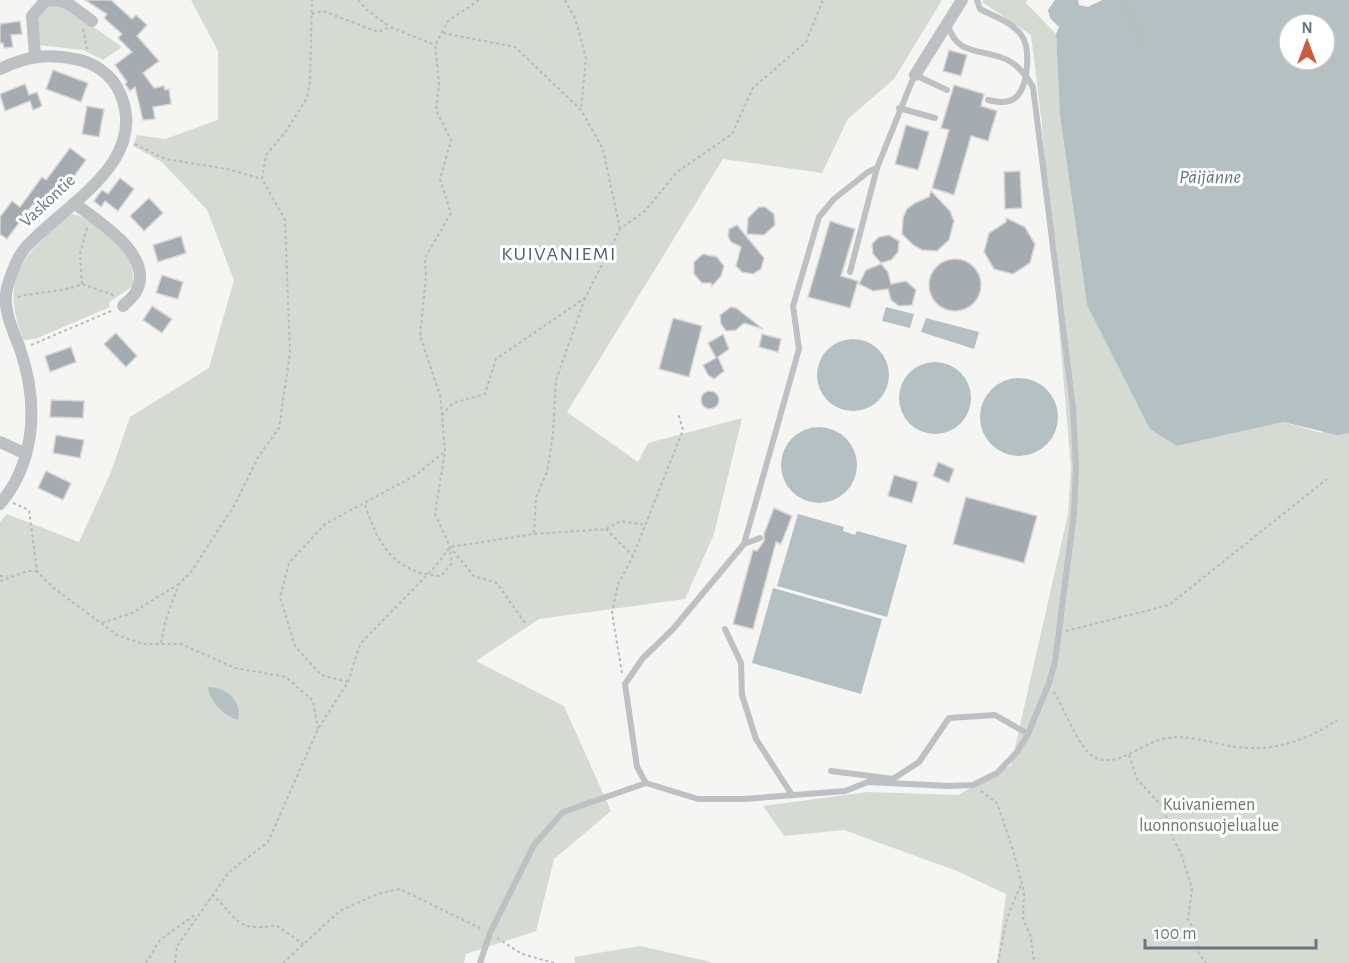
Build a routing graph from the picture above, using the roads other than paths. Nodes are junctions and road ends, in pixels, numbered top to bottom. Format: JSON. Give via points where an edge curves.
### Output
{"nodes":[{"id":1,"x":57,"y":0,"type":"edge"},
{"id":2,"x":962,"y":0,"type":"edge"},
{"id":3,"x":977,"y":0,"type":"edge"},
{"id":4,"x":948,"y":23,"type":"junction"},
{"id":5,"x":87,"y":25,"type":"road end"},
{"id":6,"x":34,"y":56,"type":"junction"},
{"id":7,"x":0,"y":69,"type":"edge"},
{"id":8,"x":1024,"y":73,"type":"junction"},
{"id":9,"x":915,"y":75,"type":"junction"},
{"id":10,"x":946,"y":90,"type":"dead end"},
{"id":11,"x":988,"y":100,"type":"dead end"},
{"id":12,"x":899,"y":108,"type":"junction"},
{"id":13,"x":935,"y":118,"type":"dead end"},
{"id":14,"x":878,"y":168,"type":"junction"},
{"id":15,"x":74,"y":203,"type":"junction"},
{"id":16,"x":850,"y":272,"type":"dead end"},
{"id":17,"x":125,"y":303,"type":"road end"},
{"id":18,"x":0,"y":442,"type":"edge"},
{"id":19,"x":26,"y":454,"type":"junction"},
{"id":20,"x":2,"y":502,"type":"edge"},
{"id":21,"x":760,"y":538,"type":"dead end"},
{"id":22,"x":744,"y":544,"type":"junction"},
{"id":23,"x":725,"y":629,"type":"dead end"},
{"id":24,"x":1028,"y":734,"type":"junction"},
{"id":25,"x":831,"y":771,"type":"dead end"},
{"id":26,"x":646,"y":783,"type":"junction"},
{"id":27,"x":792,"y":795,"type":"junction"},
{"id":28,"x":480,"y":963,"type":"edge"}],
"edges":[{"from":1,"to":5,"type":"street","via":[[69,4]]},
{"from":1,"to":6,"type":"street","via":[[45,1],[32,16]]},
{"from":2,"to":4,"type":"street"},
{"from":3,"to":8,"type":"lane","via":[[980,9],[1022,36],[1027,46]]},
{"from":4,"to":8,"type":"lane","via":[[951,36],[960,46],[1010,62]]},
{"from":4,"to":9,"type":"street"},
{"from":6,"to":7,"type":"street"},
{"from":6,"to":15,"type":"street","name":"Vaskontie","via":[[88,61],[117,86],[128,120],[126,139],[116,160]]},
{"from":8,"to":11,"type":"lane","via":[[1021,92],[1013,100]]},
{"from":8,"to":24,"type":"lane","via":[[1033,87],[1076,468],[1060,633],[1049,683]]},
{"from":9,"to":10,"type":"lane"},
{"from":9,"to":12,"type":"lane"},
{"from":12,"to":13,"type":"lane"},
{"from":12,"to":14,"type":"lane"},
{"from":14,"to":16,"type":"lane"},
{"from":14,"to":22,"type":"lane","via":[[834,199],[819,217],[793,306],[799,349]]},
{"from":15,"to":17,"type":"street","via":[[126,244],[135,257],[138,283],[136,292]]},
{"from":15,"to":19,"type":"street","name":"Vaskontie","via":[[25,248],[6,291],[7,315],[20,348],[33,403]]},
{"from":18,"to":19,"type":"street"},
{"from":19,"to":20,"type":"street","name":"Vaskontie"},
{"from":21,"to":22,"type":"lane"},
{"from":22,"to":26,"type":"lane","via":[[673,629],[643,658],[625,684],[637,767]]},
{"from":23,"to":27,"type":"lane","via":[[741,663],[742,695],[756,739]]},
{"from":24,"to":25,"type":"lane","via":[[995,715],[949,718],[919,762],[893,779]]},
{"from":24,"to":27,"type":"lane","via":[[997,773],[973,785],[868,782],[845,791]]},
{"from":26,"to":27,"type":"lane","via":[[698,799]]},
{"from":26,"to":28,"type":"lane","via":[[563,812],[534,845],[490,933]]}]}
